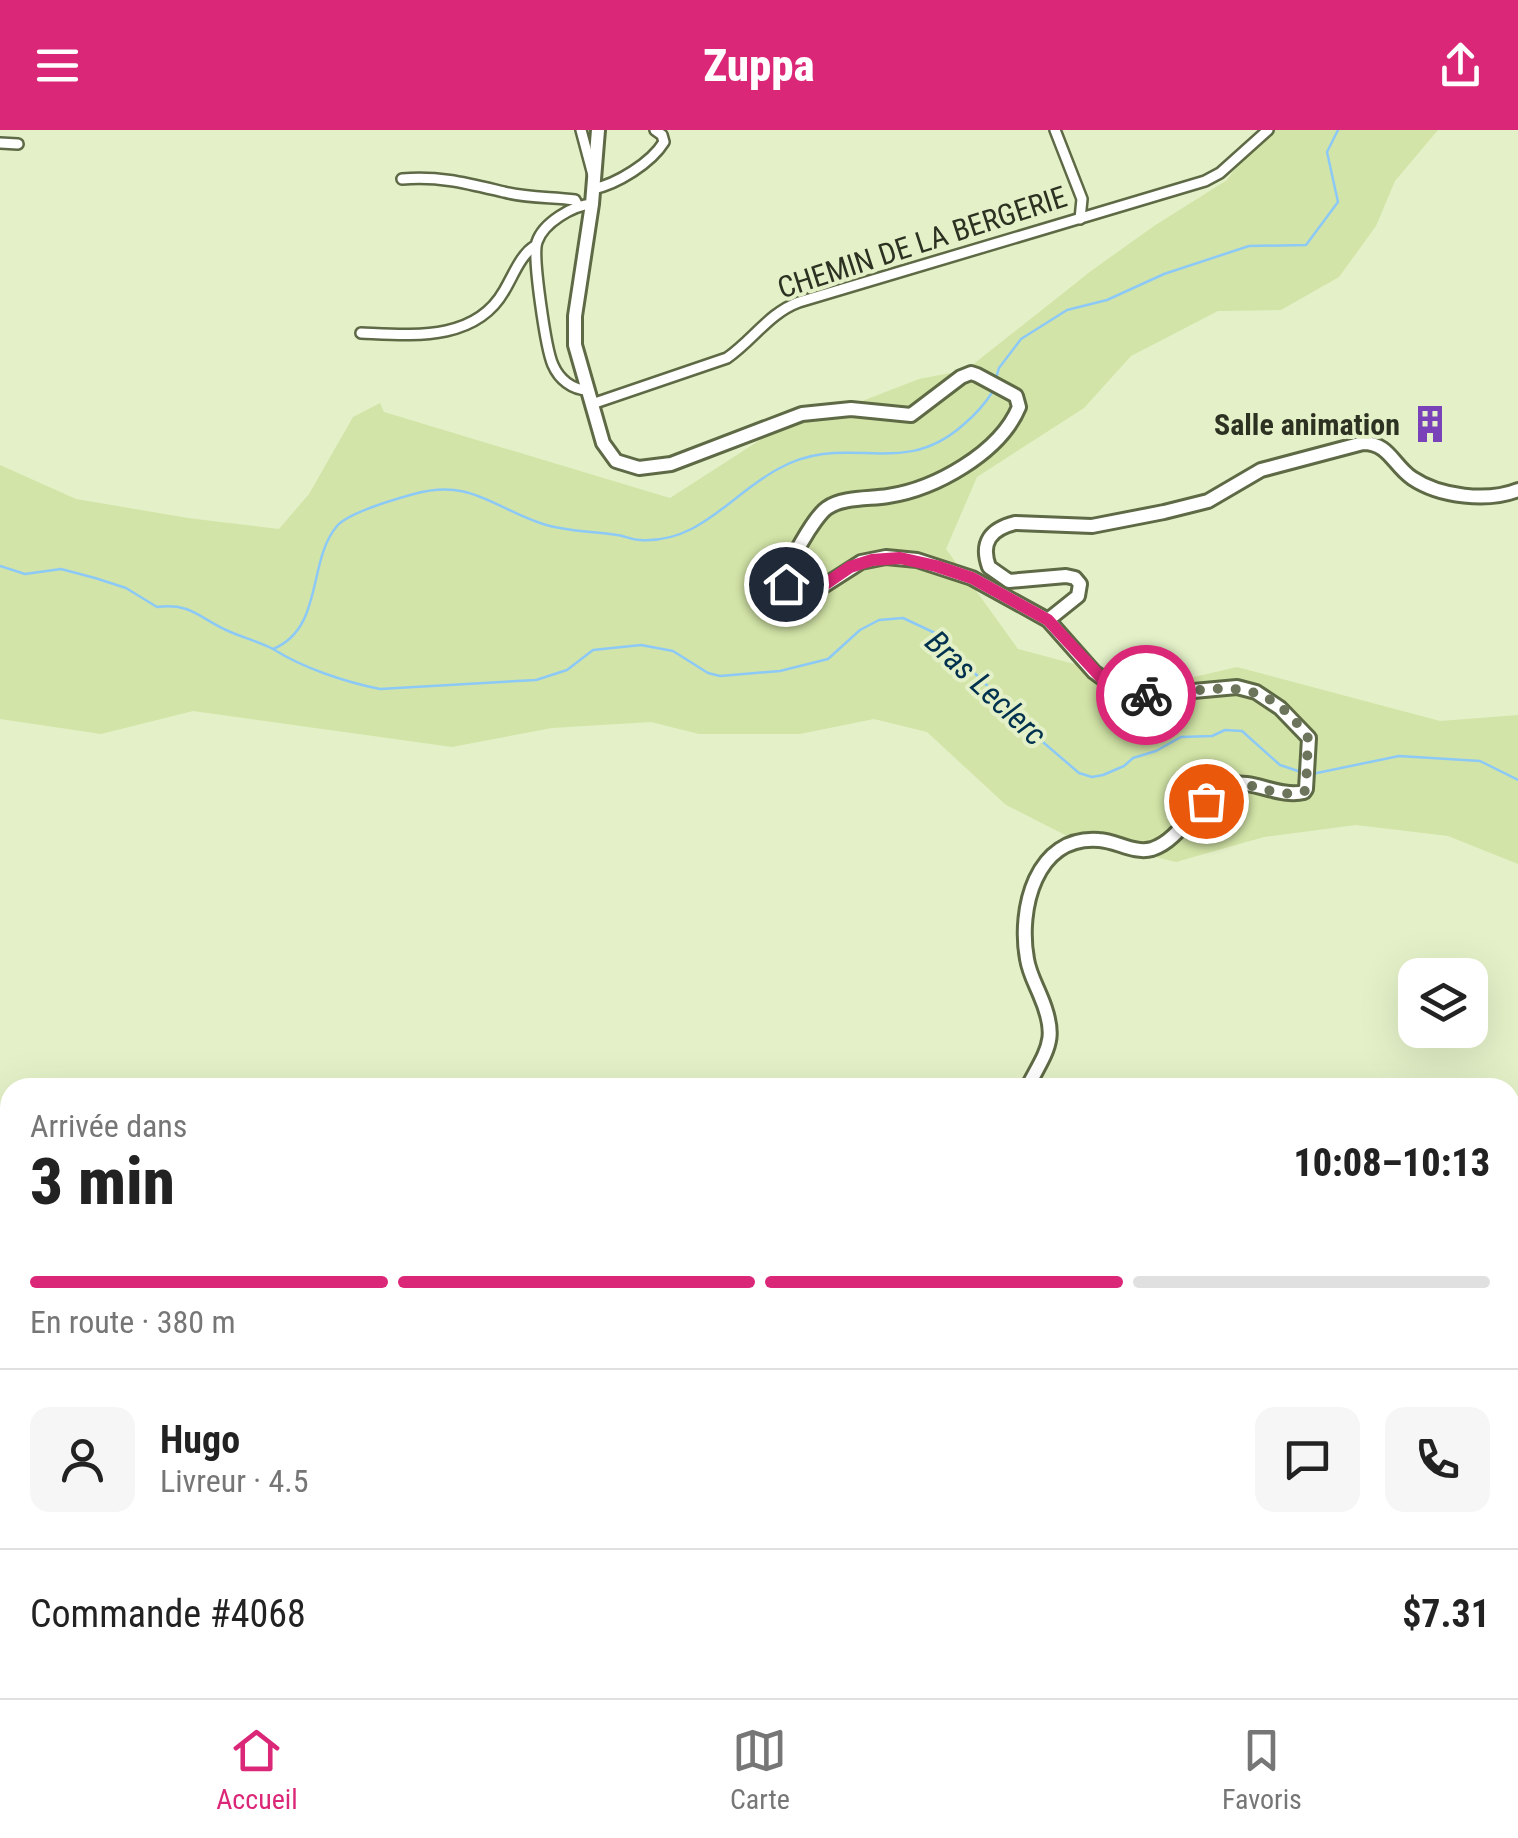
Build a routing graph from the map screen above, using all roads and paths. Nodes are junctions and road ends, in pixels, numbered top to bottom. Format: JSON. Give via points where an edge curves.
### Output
{"nodes":[{"id":1,"x":582,"y":130,"type":"edge"},
{"id":2,"x":598,"y":130,"type":"edge"},
{"id":3,"x":655,"y":130,"type":"edge"},
{"id":4,"x":1055,"y":130,"type":"edge"},
{"id":5,"x":1268,"y":130,"type":"edge"},
{"id":6,"x":0,"y":143,"type":"edge"},
{"id":7,"x":18,"y":144,"type":"dead end"},
{"id":8,"x":402,"y":178,"type":"dead end"},
{"id":9,"x":594,"y":182,"type":"junction"},
{"id":10,"x":585,"y":205,"type":"junction"},
{"id":11,"x":1080,"y":219,"type":"junction"},
{"id":12,"x":535,"y":246,"type":"junction"},
{"id":13,"x":361,"y":333,"type":"dead end"},
{"id":14,"x":590,"y":397,"type":"junction"},
{"id":15,"x":1518,"y":490,"type":"edge"},
{"id":16,"x":1048,"y":620,"type":"junction"},
{"id":17,"x":1032,"y":1078,"type":"edge"}],
"edges":[{"from":1,"to":9,"type":"street"},
{"from":2,"to":9,"type":"main road"},
{"from":3,"to":9,"type":"street","via":[[664,142],[654,156],[607,186]]},
{"from":4,"to":11,"type":"street","via":[[1082,199]]},
{"from":5,"to":11,"type":"street","name":"CHEMIN DE LA BERGERIE","via":[[1214,178]]},
{"from":6,"to":7,"type":"street"},
{"from":8,"to":10,"type":"street","via":[[434,177]]},
{"from":9,"to":10,"type":"main road"},
{"from":10,"to":12,"type":"street","via":[[542,230]]},
{"from":10,"to":14,"type":"main road","via":[[575,345]]},
{"from":11,"to":14,"type":"street","name":"CHEMIN DE LA BERGERIE","via":[[783,308],[727,358]]},
{"from":12,"to":13,"type":"street","via":[[496,307],[473,322],[436,333]]},
{"from":12,"to":14,"type":"street","via":[[549,355],[561,378]]},
{"from":14,"to":16,"type":"main road","via":[[603,443],[616,461],[653,468],[802,414],[852,409],[911,415],[971,373],[1019,401],[1010,425],[968,462],[907,492],[828,507],[788,568],[786,584],[795,594],[811,594],[850,567],[900,558],[972,578]]},
{"from":15,"to":16,"type":"main road","via":[[1484,499],[1432,486],[1412,479],[1380,445],[1363,444],[1271,467],[1208,501],[1164,512],[1092,526],[1015,523],[996,530],[984,555],[1009,581],[1078,581],[1078,596]]},
{"from":16,"to":17,"type":"main road","via":[[1120,691],[1256,692],[1304,732],[1310,748],[1306,789],[1297,794],[1226,786],[1152,848],[1082,841],[1046,863],[1030,888],[1025,942],[1052,1026]]}]}
